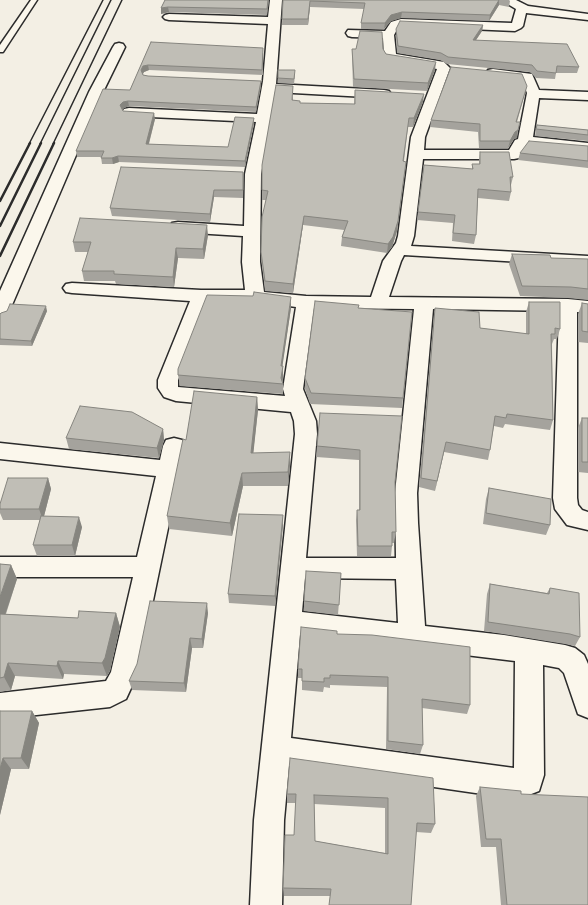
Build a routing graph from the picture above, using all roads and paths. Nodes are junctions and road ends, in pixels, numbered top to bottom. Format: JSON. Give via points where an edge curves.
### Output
{"nodes":[{"id":1,"x":34,"y":0,"type":"edge"},
{"id":2,"x":276,"y":0,"type":"edge"},
{"id":3,"x":507,"y":0,"type":"edge"},
{"id":4,"x":522,"y":8,"type":"junction"},
{"id":5,"x":168,"y":17,"type":"dead end"},
{"id":6,"x":588,"y":17,"type":"edge"},
{"id":7,"x":274,"y":21,"type":"junction"},
{"id":8,"x":352,"y":33,"type":"dead end"},
{"id":9,"x":388,"y":36,"type":"junction"},
{"id":10,"x":120,"y":46,"type":"dead end"},
{"id":11,"x":0,"y":50,"type":"edge"},
{"id":12,"x":444,"y":68,"type":"junction"},
{"id":13,"x":460,"y":70,"type":"edge"},
{"id":14,"x":483,"y":72,"type":"edge"},
{"id":15,"x":265,"y":83,"type":"junction"},
{"id":16,"x":534,"y":93,"type":"junction"},
{"id":17,"x":394,"y":95,"type":"edge"},
{"id":18,"x":417,"y":96,"type":"edge"},
{"id":19,"x":588,"y":96,"type":"edge"},
{"id":20,"x":433,"y":97,"type":"junction"},
{"id":21,"x":130,"y":112,"type":"edge"},
{"id":22,"x":264,"y":118,"type":"junction"},
{"id":23,"x":525,"y":141,"type":"junction"},
{"id":24,"x":588,"y":147,"type":"edge"},
{"id":25,"x":416,"y":154,"type":"junction"},
{"id":26,"x":160,"y":226,"type":"edge"},
{"id":27,"x":252,"y":231,"type":"junction"},
{"id":28,"x":399,"y":250,"type":"junction"},
{"id":29,"x":588,"y":261,"type":"edge"},
{"id":30,"x":72,"y":288,"type":"dead end"},
{"id":31,"x":255,"y":295,"type":"junction"},
{"id":32,"x":201,"y":296,"type":"junction"},
{"id":33,"x":306,"y":302,"type":"junction"},
{"id":34,"x":378,"y":303,"type":"junction"},
{"id":35,"x":424,"y":303,"type":"junction"},
{"id":36,"x":578,"y":306,"type":"edge"},
{"id":37,"x":0,"y":312,"type":"edge"},
{"id":38,"x":309,"y":411,"type":"junction"},
{"id":39,"x":0,"y":451,"type":"edge"},
{"id":40,"x":588,"y":521,"type":"edge"},
{"id":41,"x":0,"y":567,"type":"edge"},
{"id":42,"x":147,"y":567,"type":"junction"},
{"id":43,"x":294,"y":568,"type":"junction"},
{"id":44,"x":408,"y":569,"type":"junction"},
{"id":45,"x":289,"y":622,"type":"junction"},
{"id":46,"x":412,"y":636,"type":"junction"},
{"id":47,"x":529,"y":651,"type":"junction"},
{"id":48,"x":588,"y":705,"type":"edge"},
{"id":49,"x":0,"y":706,"type":"edge"},
{"id":50,"x":276,"y":750,"type":"junction"},
{"id":51,"x":266,"y":905,"type":"edge"}],
"edges":[{"from":1,"to":11,"type":"lane"},
{"from":2,"to":7,"type":"street"},
{"from":3,"to":4,"type":"street"},
{"from":4,"to":6,"type":"street"},
{"from":4,"to":9,"type":"street","via":[[515,27],[401,22],[395,24]]},
{"from":5,"to":7,"type":"street"},
{"from":7,"to":15,"type":"street","via":[[263,49]]},
{"from":8,"to":9,"type":"street"},
{"from":9,"to":12,"type":"street","via":[[390,57],[440,65]]},
{"from":10,"to":37,"type":"street","via":[[96,92]]},
{"from":12,"to":13,"type":"street"},
{"from":12,"to":20,"type":"street"},
{"from":14,"to":16,"type":"street","via":[[527,77]]},
{"from":15,"to":17,"type":"street"},
{"from":15,"to":22,"type":"street"},
{"from":16,"to":19,"type":"street"},
{"from":16,"to":23,"type":"street"},
{"from":18,"to":20,"type":"street"},
{"from":20,"to":25,"type":"street","via":[[419,133]]},
{"from":21,"to":22,"type":"street"},
{"from":22,"to":27,"type":"street","via":[[245,173]]},
{"from":23,"to":24,"type":"street"},
{"from":23,"to":25,"type":"street","via":[[520,142],[514,155]]},
{"from":25,"to":28,"type":"street","via":[[406,236]]},
{"from":26,"to":27,"type":"street"},
{"from":27,"to":31,"type":"street","via":[[251,262]]},
{"from":28,"to":29,"type":"street"},
{"from":28,"to":34,"type":"street","via":[[392,260]]},
{"from":30,"to":32,"type":"street"},
{"from":31,"to":32,"type":"street"},
{"from":31,"to":33,"type":"street"},
{"from":32,"to":38,"type":"street","via":[[168,380],[171,392]]},
{"from":33,"to":34,"type":"street"},
{"from":33,"to":38,"type":"street","via":[[293,389]]},
{"from":34,"to":35,"type":"street"},
{"from":35,"to":36,"type":"street"},
{"from":35,"to":44,"type":"street","via":[[406,418]]},
{"from":36,"to":40,"type":"street","via":[[565,498],[575,518]]},
{"from":38,"to":43,"type":"street","via":[[305,420],[306,434]]},
{"from":39,"to":42,"type":"street","via":[[171,458]]},
{"from":41,"to":42,"type":"street"},
{"from":42,"to":49,"type":"street","via":[[124,673],[116,690],[110,694]]},
{"from":43,"to":44,"type":"street"},
{"from":43,"to":45,"type":"street"},
{"from":44,"to":46,"type":"street"},
{"from":45,"to":46,"type":"street"},
{"from":45,"to":50,"type":"street"},
{"from":46,"to":47,"type":"street"},
{"from":47,"to":48,"type":"street","via":[[565,657],[574,664]]},
{"from":47,"to":50,"type":"street","via":[[529,775],[528,780],[521,783]]},
{"from":50,"to":51,"type":"street","via":[[269,820]]}]}
